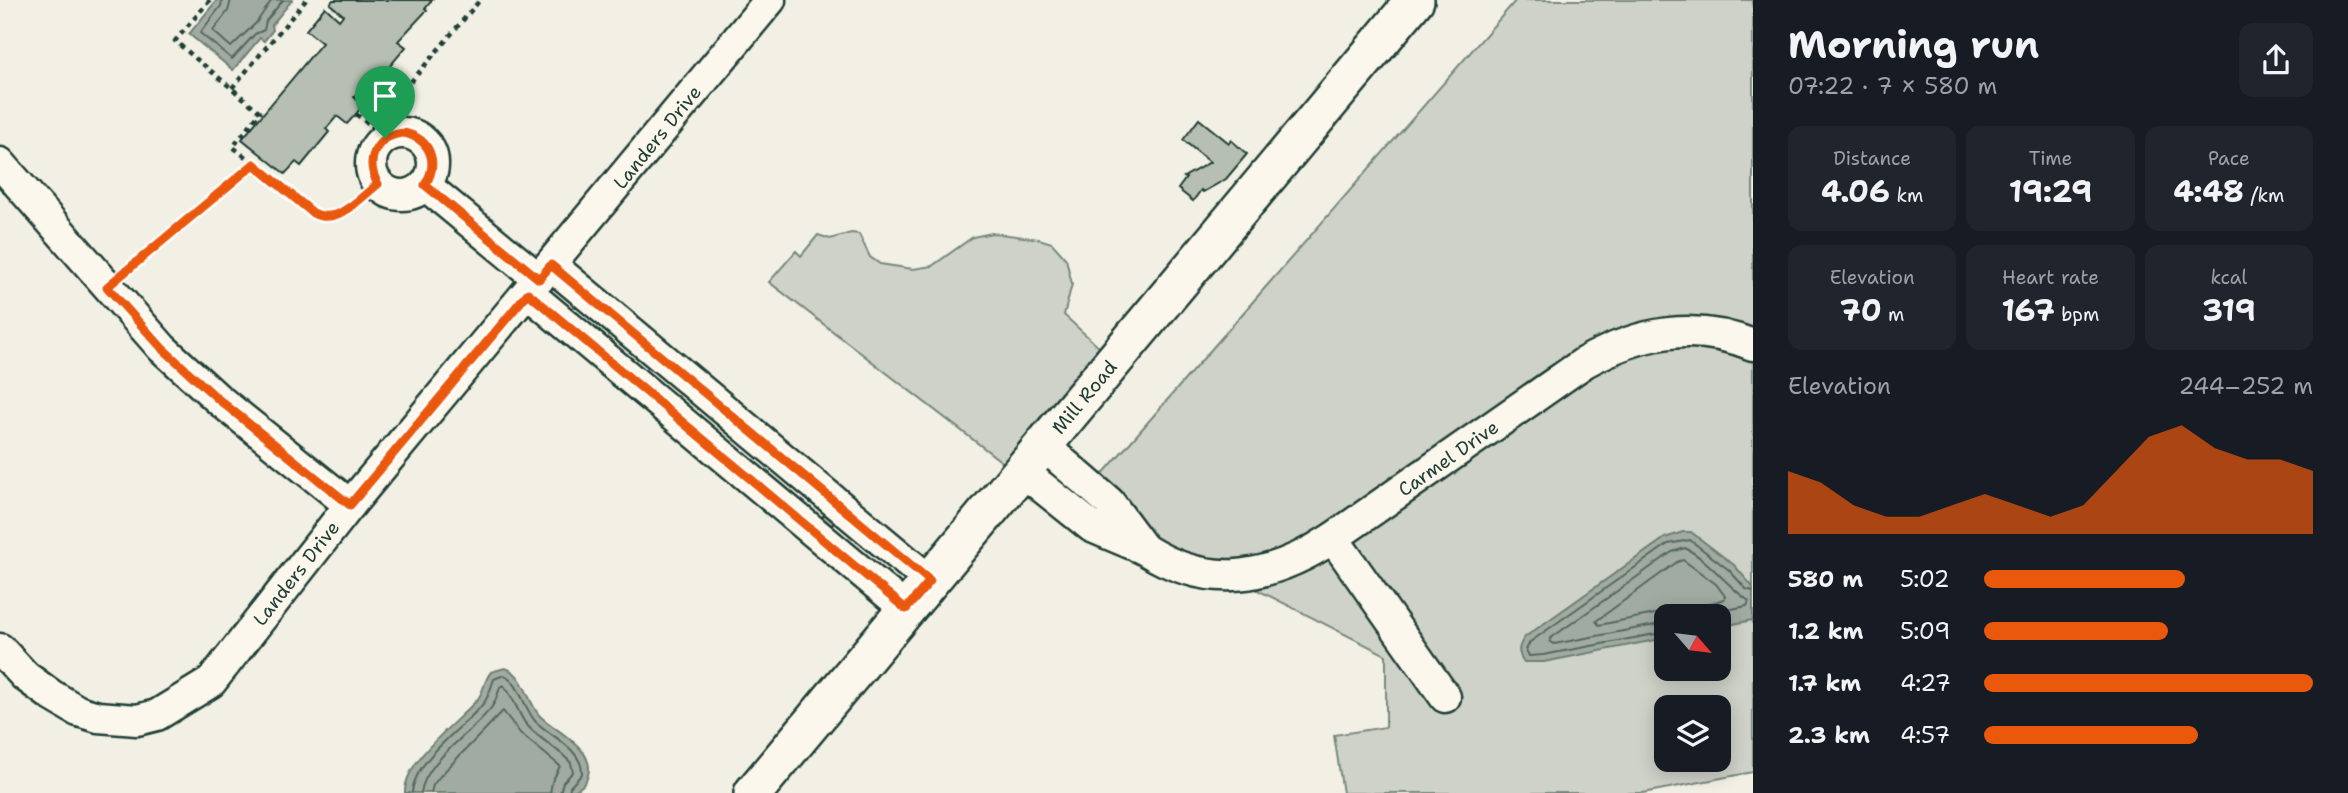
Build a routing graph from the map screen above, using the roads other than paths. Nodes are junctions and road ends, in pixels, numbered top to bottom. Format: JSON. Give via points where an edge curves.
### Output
{"nodes":[{"id":1,"x":770,"y":0,"type":"edge"},
{"id":2,"x":1415,"y":0,"type":"edge"},
{"id":3,"x":0,"y":163,"type":"edge"},
{"id":4,"x":425,"y":185,"type":"junction"},
{"id":5,"x":540,"y":279,"type":"junction"},
{"id":6,"x":1753,"y":345,"type":"edge"},
{"id":7,"x":1033,"y":458,"type":"junction"},
{"id":8,"x":350,"y":505,"type":"junction"},
{"id":9,"x":1333,"y":538,"type":"junction"},
{"id":10,"x":930,"y":581,"type":"junction"},
{"id":11,"x":906,"y":609,"type":"junction"},
{"id":12,"x":0,"y":649,"type":"edge"},
{"id":13,"x":1445,"y":697,"type":"dead end"},
{"id":14,"x":753,"y":793,"type":"edge"}],
"edges":[{"from":1,"to":5,"type":"street","name":"Landers Drive"},
{"from":2,"to":7,"type":"street","name":"Mill Road"},
{"from":3,"to":8,"type":"street","via":[[162,348]]},
{"from":4,"to":4,"type":"street","via":[[432,157],[422,141],[404,133],[378,133],[370,164],[378,184],[386,191],[406,195]]},
{"from":4,"to":5,"type":"street"},
{"from":5,"to":8,"type":"street","name":"Landers Drive"},
{"from":5,"to":10,"type":"street"},
{"from":5,"to":11,"type":"street"},
{"from":6,"to":9,"type":"street","name":"Carmel Drive","via":[[1714,333],[1679,332],[1616,345]]},
{"from":7,"to":9,"type":"street","name":"Carmel Drive","via":[[1091,527],[1179,567],[1241,575],[1283,566]]},
{"from":7,"to":10,"type":"street","name":"Mill Road"},
{"from":8,"to":12,"type":"street","name":"Landers Drive","via":[[211,682],[157,715],[119,720],[78,711],[25,676]]},
{"from":9,"to":13,"type":"street"},
{"from":10,"to":11,"type":"street","name":"Mill Road"},
{"from":11,"to":14,"type":"street","name":"Mill Road"}]}
